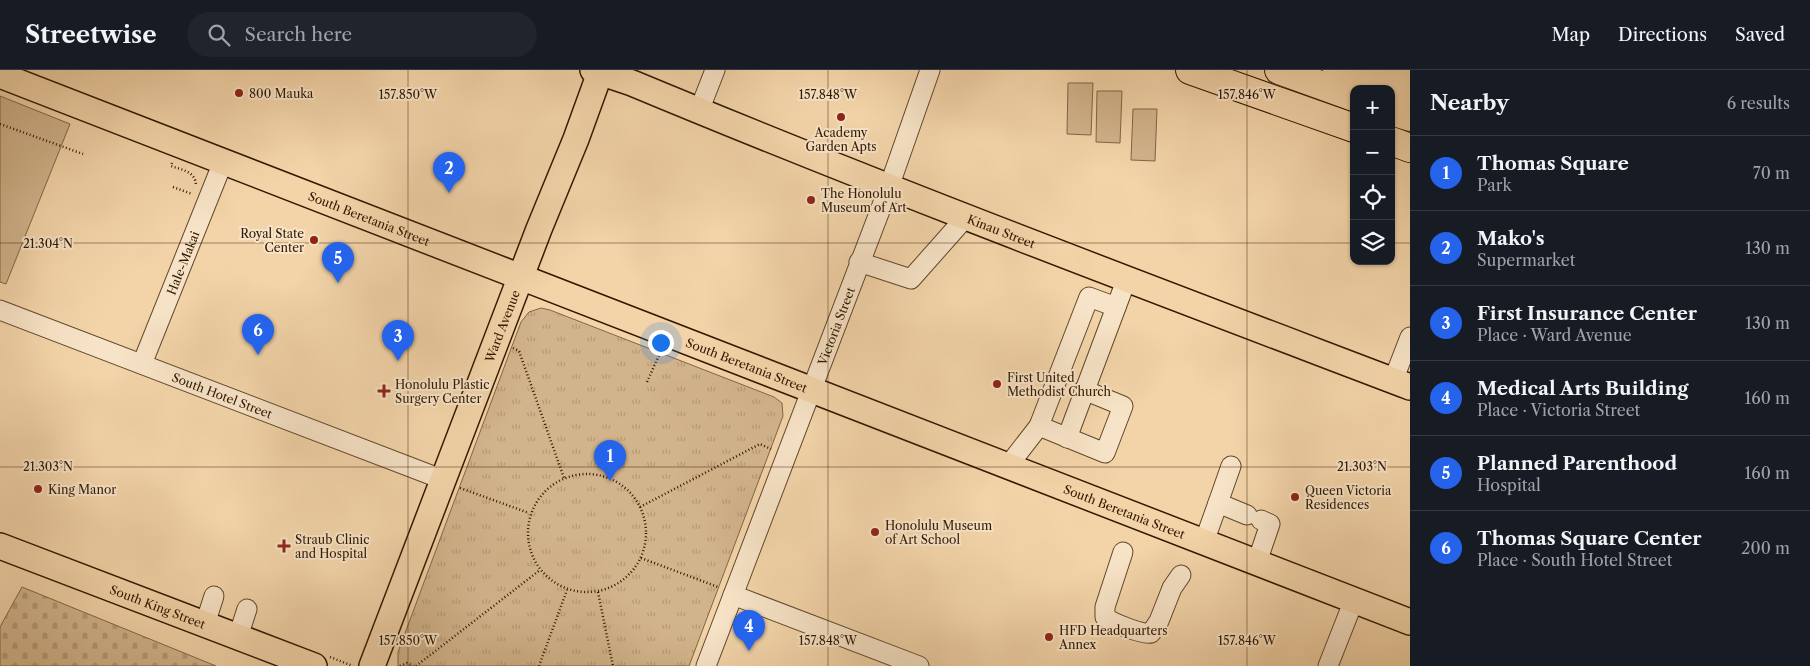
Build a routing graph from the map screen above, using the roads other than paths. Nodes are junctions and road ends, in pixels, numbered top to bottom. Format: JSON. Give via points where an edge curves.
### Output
{"nodes":[{"id":1,"x":715,"y":70,"type":"edge"},
{"id":2,"x":930,"y":70,"type":"edge"},
{"id":3,"x":1190,"y":70,"type":"edge"},
{"id":4,"x":1279,"y":70,"type":"edge"},
{"id":5,"x":1337,"y":70,"type":"edge"},
{"id":6,"x":1381,"y":70,"type":"edge"},
{"id":7,"x":598,"y":71,"type":"edge"},
{"id":8,"x":0,"y":74,"type":"edge"},
{"id":9,"x":1410,"y":82,"type":"edge"},
{"id":10,"x":1410,"y":94,"type":"edge"},
{"id":11,"x":1350,"y":96,"type":"edge"},
{"id":12,"x":699,"y":111,"type":"junction"},
{"id":13,"x":1395,"y":112,"type":"edge"},
{"id":14,"x":1410,"y":117,"type":"edge"},
{"id":15,"x":1350,"y":127,"type":"edge"},
{"id":16,"x":223,"y":162,"type":"junction"},
{"id":17,"x":889,"y":187,"type":"junction"},
{"id":18,"x":965,"y":218,"type":"junction"},
{"id":19,"x":859,"y":262,"type":"junction"},
{"id":20,"x":521,"y":277,"type":"junction"},
{"id":21,"x":1127,"y":278,"type":"junction"},
{"id":22,"x":1116,"y":307,"type":"junction"},
{"id":23,"x":0,"y":310,"type":"edge"},
{"id":24,"x":1410,"y":337,"type":"edge"},
{"id":25,"x":142,"y":364,"type":"junction"},
{"id":26,"x":1402,"y":384,"type":"edge"},
{"id":27,"x":811,"y":389,"type":"junction"},
{"id":28,"x":1084,"y":390,"type":"junction"},
{"id":29,"x":1039,"y":426,"type":"junction"},
{"id":30,"x":1067,"y":438,"type":"junction"},
{"id":31,"x":1008,"y":466,"type":"junction"},
{"id":32,"x":1231,"y":466,"type":"dead end"},
{"id":33,"x":451,"y":484,"type":"junction"},
{"id":34,"x":1218,"y":503,"type":"junction"},
{"id":35,"x":1204,"y":542,"type":"junction"},
{"id":36,"x":0,"y":546,"type":"edge"},
{"id":37,"x":1123,"y":552,"type":"dead end"},
{"id":38,"x":1257,"y":562,"type":"junction"},
{"id":39,"x":1181,"y":575,"type":"dead end"},
{"id":40,"x":725,"y":591,"type":"junction"},
{"id":41,"x":214,"y":596,"type":"dead end"},
{"id":42,"x":1354,"y":600,"type":"junction"},
{"id":43,"x":247,"y":609,"type":"dead end"},
{"id":44,"x":1410,"y":622,"type":"edge"},
{"id":45,"x":204,"y":624,"type":"junction"},
{"id":46,"x":238,"y":637,"type":"junction"},
{"id":47,"x":302,"y":663,"type":"edge"},
{"id":48,"x":360,"y":665,"type":"edge"},
{"id":49,"x":706,"y":666,"type":"edge"},
{"id":50,"x":919,"y":666,"type":"edge"},
{"id":51,"x":1328,"y":666,"type":"edge"}],
"edges":[{"from":1,"to":12,"type":"street"},
{"from":2,"to":17,"type":"street","name":"Victoria Street"},
{"from":3,"to":15,"type":"highway"},
{"from":4,"to":11,"type":"highway"},
{"from":5,"to":10,"type":"highway"},
{"from":6,"to":9,"type":"main road"},
{"from":7,"to":12,"type":"main road","name":"Kinau Street"},
{"from":7,"to":20,"type":"main road","name":"Ward Avenue","via":[[576,140]]},
{"from":8,"to":16,"type":"main road","name":"South Beretania Street"},
{"from":12,"to":17,"type":"main road","name":"Kinau Street"},
{"from":13,"to":14,"type":"highway"},
{"from":16,"to":20,"type":"main road","name":"South Beretania Street"},
{"from":16,"to":25,"type":"street","name":"Hale-Makai"},
{"from":17,"to":18,"type":"main road","name":"Kinau Street"},
{"from":17,"to":19,"type":"street","name":"Victoria Street"},
{"from":18,"to":19,"type":"street","via":[[911,279]]},
{"from":18,"to":21,"type":"main road","name":"Kinau Street"},
{"from":19,"to":27,"type":"street","name":"Victoria Street"},
{"from":20,"to":27,"type":"main road","name":"South Beretania Street"},
{"from":20,"to":33,"type":"main road","name":"Ward Avenue"},
{"from":21,"to":22,"type":"street"},
{"from":21,"to":26,"type":"main road","name":"Kinau Street"},
{"from":22,"to":28,"type":"street"},
{"from":22,"to":29,"type":"street","via":[[1089,297]]},
{"from":23,"to":25,"type":"street","name":"South Hotel Street"},
{"from":24,"to":26,"type":"street"},
{"from":25,"to":33,"type":"street","name":"South Hotel Street"},
{"from":27,"to":31,"type":"main road","name":"South Beretania Street"},
{"from":27,"to":40,"type":"street","name":"Victoria Street"},
{"from":28,"to":30,"type":"street"},
{"from":28,"to":30,"type":"street","via":[[1123,406],[1105,453]]},
{"from":29,"to":30,"type":"street"},
{"from":29,"to":31,"type":"street"},
{"from":31,"to":35,"type":"main road","name":"South Beretania Street"},
{"from":32,"to":34,"type":"street"},
{"from":33,"to":48,"type":"main road","name":"Ward Avenue"},
{"from":34,"to":35,"type":"street"},
{"from":34,"to":38,"type":"street","via":[[1270,524]]},
{"from":35,"to":38,"type":"main road","name":"South Beretania Street"},
{"from":36,"to":45,"type":"main road","name":"South King Street"},
{"from":37,"to":39,"type":"street","via":[[1105,607],[1105,617],[1110,621],[1151,633]]},
{"from":38,"to":42,"type":"main road","name":"South Beretania Street"},
{"from":40,"to":49,"type":"street","name":"Victoria Street"},
{"from":40,"to":50,"type":"street"},
{"from":41,"to":45,"type":"street"},
{"from":42,"to":44,"type":"main road","name":"South Beretania Street"},
{"from":42,"to":51,"type":"street"},
{"from":43,"to":46,"type":"street"},
{"from":45,"to":46,"type":"main road","name":"South King Street"},
{"from":46,"to":47,"type":"main road","name":"South King Street"}]}
